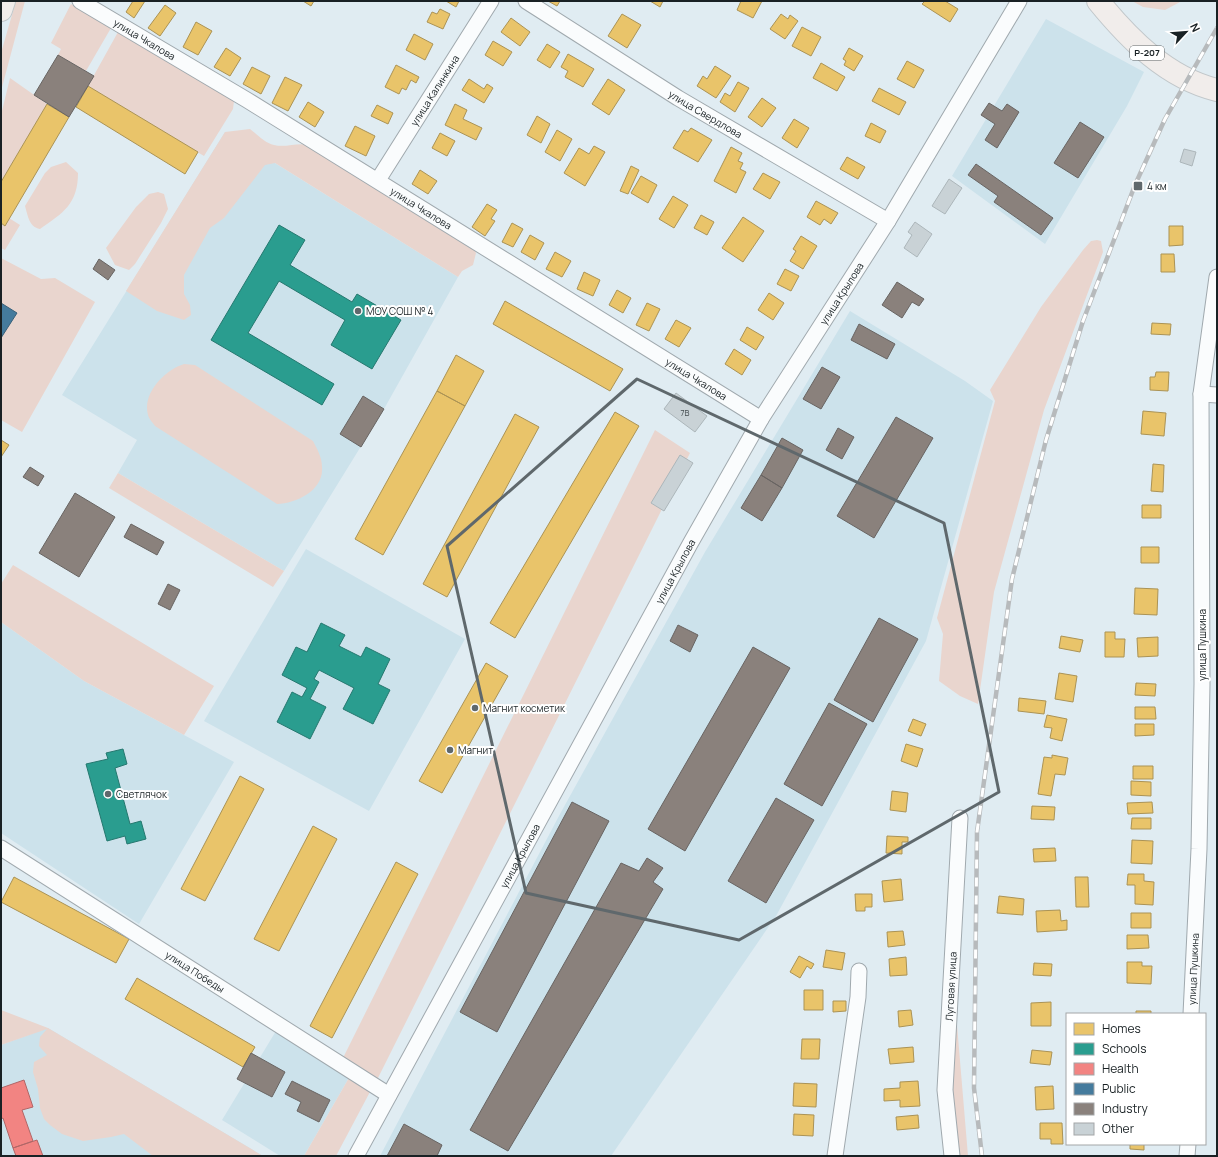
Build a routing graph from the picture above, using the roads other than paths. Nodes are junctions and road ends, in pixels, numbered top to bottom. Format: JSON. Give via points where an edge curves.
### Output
{"nodes":[{"id":1,"x":4,"y":1,"type":"edge"},
{"id":2,"x":80,"y":1,"type":"edge"},
{"id":3,"x":491,"y":1,"type":"edge"},
{"id":4,"x":526,"y":1,"type":"edge"},
{"id":5,"x":1019,"y":1,"type":"edge"},
{"id":6,"x":1098,"y":1,"type":"edge"},
{"id":7,"x":1,"y":10,"type":"edge"},
{"id":8,"x":1214,"y":89,"type":"edge"},
{"id":9,"x":378,"y":180,"type":"junction"},
{"id":10,"x":888,"y":220,"type":"junction"},
{"id":11,"x":1217,"y":277,"type":"edge"},
{"id":12,"x":1201,"y":394,"type":"junction"},
{"id":13,"x":1217,"y":395,"type":"edge"},
{"id":14,"x":761,"y":418,"type":"junction"},
{"id":15,"x":960,"y":818,"type":"dead end"},
{"id":16,"x":1,"y":848,"type":"edge"},
{"id":17,"x":859,"y":971,"type":"dead end"},
{"id":18,"x":1191,"y":1013,"type":"edge"},
{"id":19,"x":389,"y":1094,"type":"junction"},
{"id":20,"x":1188,"y":1145,"type":"edge"},
{"id":21,"x":356,"y":1156,"type":"edge"},
{"id":22,"x":835,"y":1156,"type":"edge"},
{"id":23,"x":952,"y":1156,"type":"edge"},
{"id":24,"x":1187,"y":1156,"type":"edge"}],
"edges":[{"from":1,"to":7,"type":"main road"},
{"from":2,"to":9,"type":"street","name":"улица Чкалова"},
{"from":3,"to":9,"type":"street","name":"улица Калинкина"},
{"from":4,"to":10,"type":"street","name":"улица Свердлова","via":[[646,79]]},
{"from":5,"to":10,"type":"street","name":"улица Крылова"},
{"from":6,"to":8,"type":"main road","number":"Р-207","via":[[1137,45],[1160,63]]},
{"from":9,"to":14,"type":"street","name":"улица Чкалова"},
{"from":10,"to":14,"type":"street","name":"улица Крылова"},
{"from":11,"to":12,"type":"street","name":"улица Пушкина"},
{"from":12,"to":13,"type":"street"},
{"from":12,"to":18,"type":"street","name":"улица Пушкина","via":[[1202,684],[1199,849]]},
{"from":14,"to":19,"type":"street","name":"улица Крылова"},
{"from":15,"to":23,"type":"street","name":"Луговая улица","via":[[945,1090]]},
{"from":16,"to":19,"type":"street","name":"улица Победы"},
{"from":17,"to":22,"type":"street","via":[[858,997]]},
{"from":19,"to":21,"type":"street","name":"улица Крылова"},
{"from":20,"to":24,"type":"street"}]}
